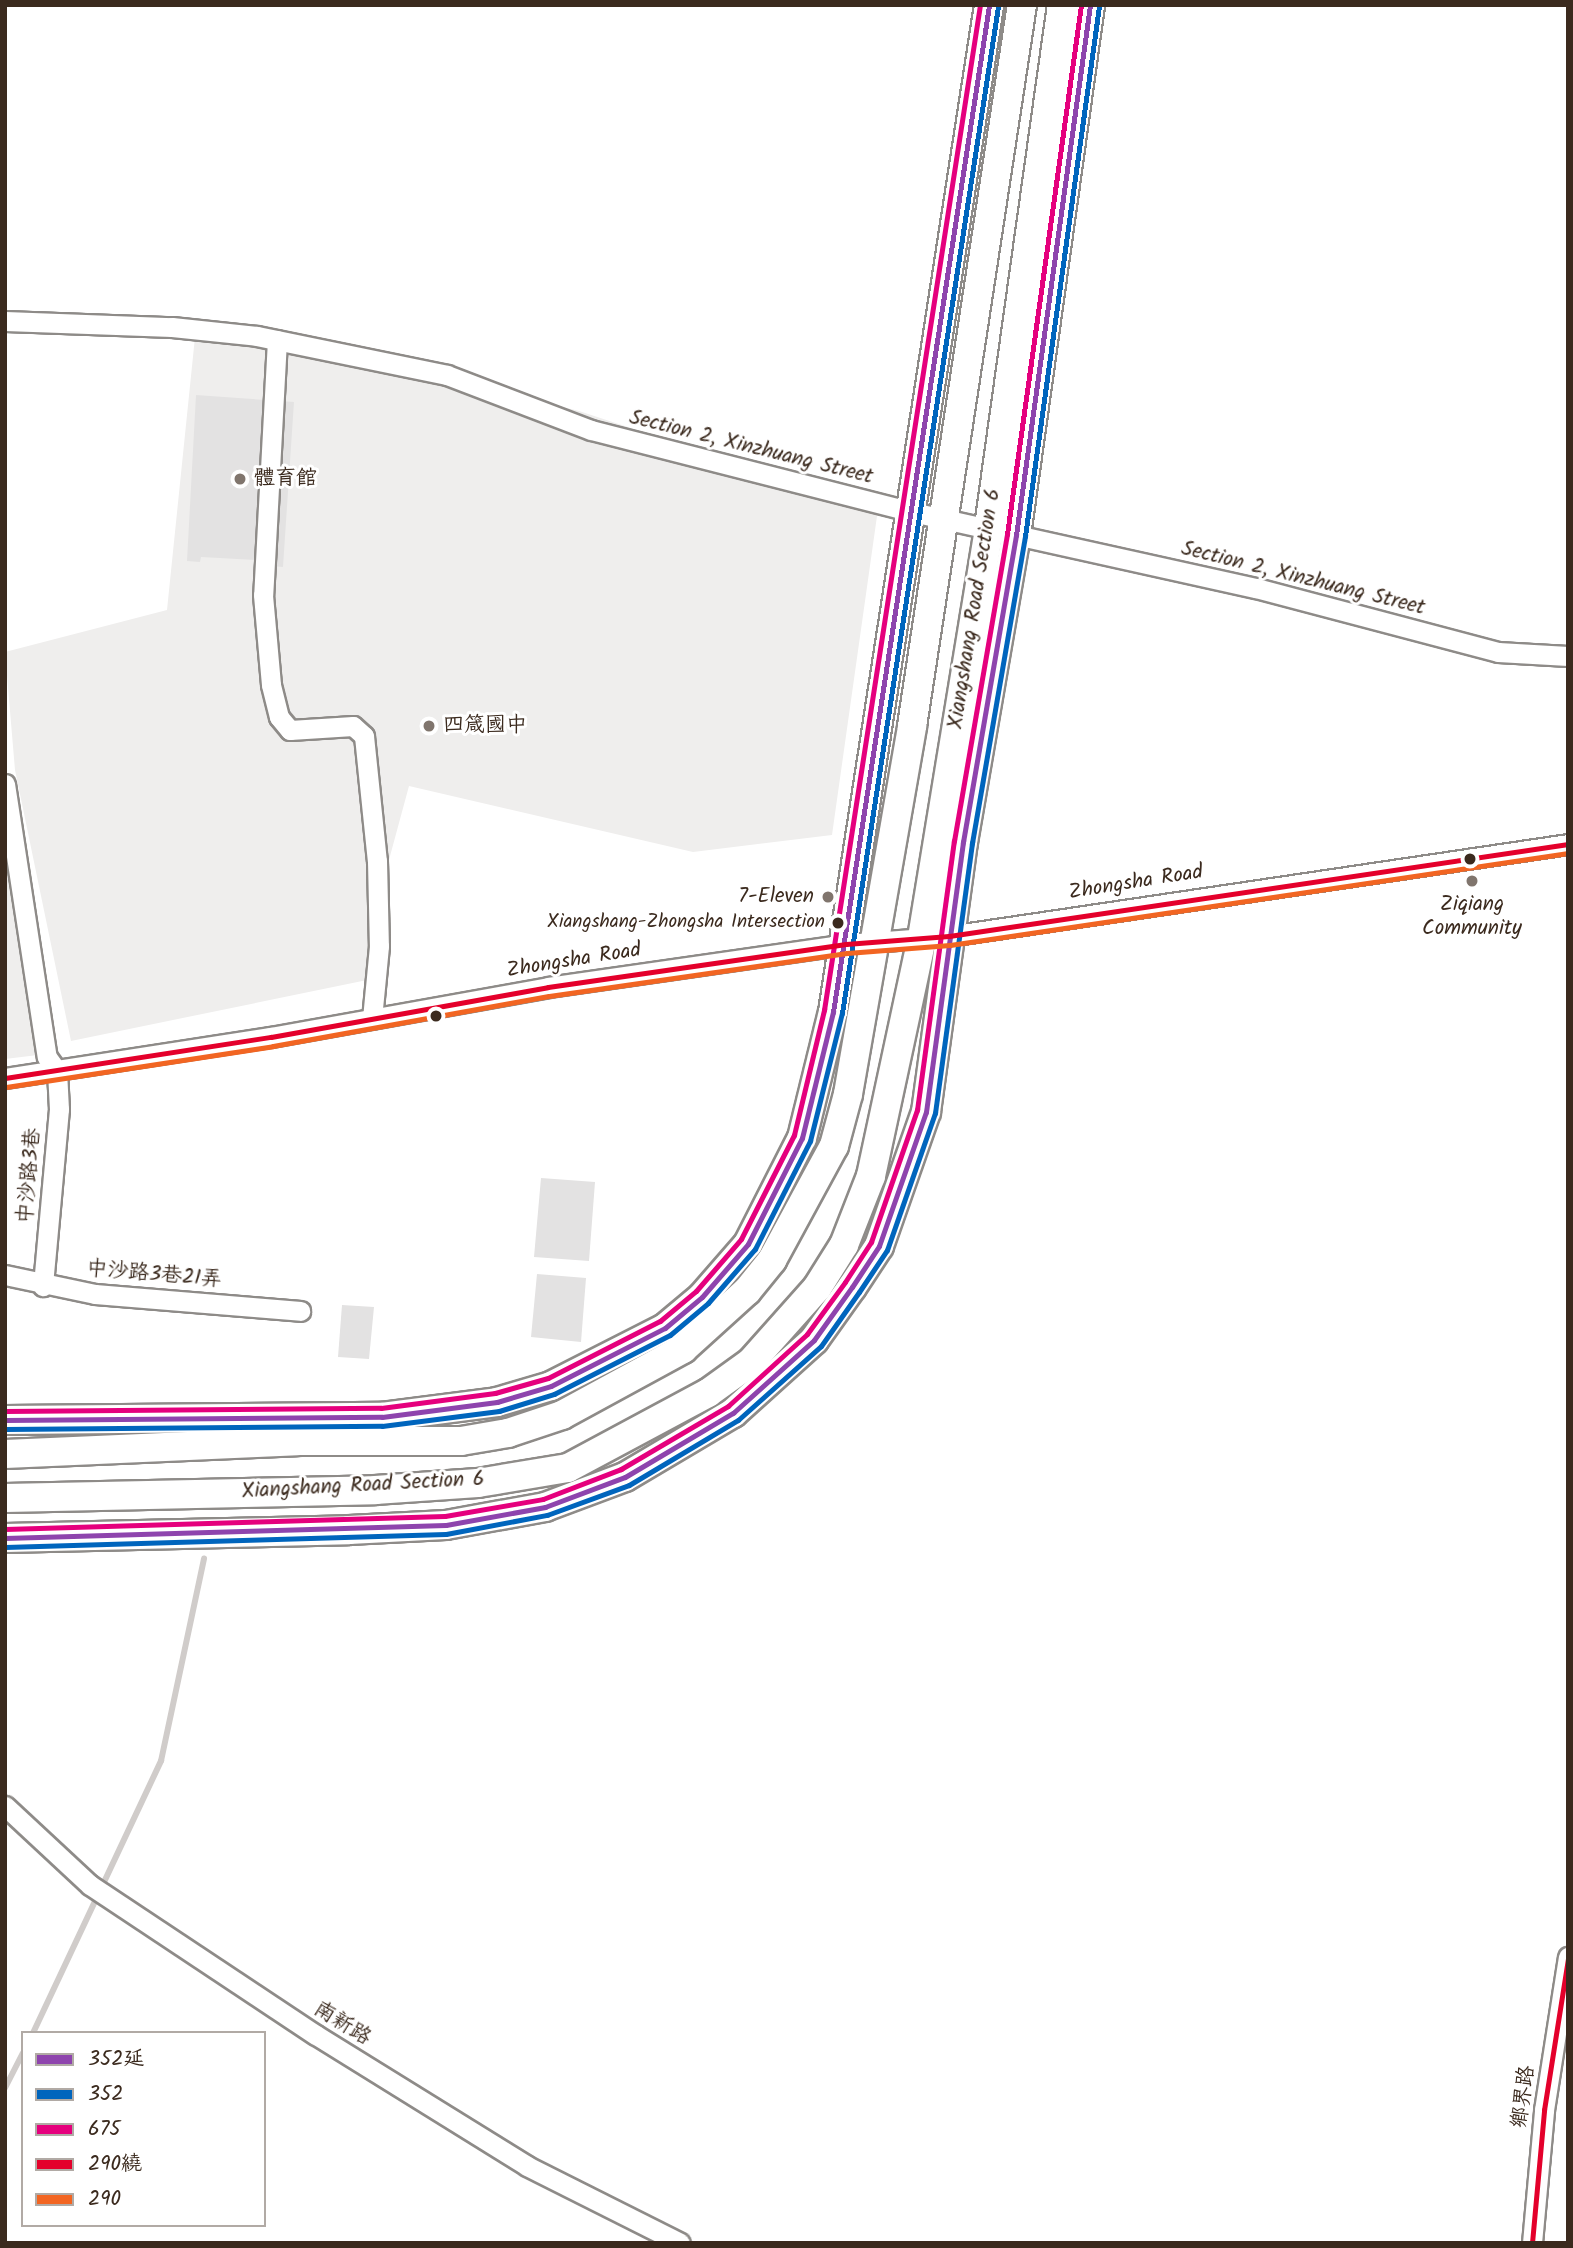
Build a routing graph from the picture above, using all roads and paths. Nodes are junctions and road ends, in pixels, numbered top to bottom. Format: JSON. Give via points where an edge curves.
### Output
{"nodes":[{"id":1,"x":989,"y":5,"type":"edge"},
{"id":2,"x":1022,"y":5,"type":"edge"},
{"id":3,"x":1062,"y":5,"type":"edge"},
{"id":4,"x":1090,"y":5,"type":"edge"},
{"id":5,"x":5,"y":321,"type":"edge"},
{"id":6,"x":277,"y":340,"type":"junction"},
{"id":7,"x":908,"y":511,"type":"junction"},
{"id":8,"x":943,"y":517,"type":"junction"},
{"id":9,"x":989,"y":527,"type":"junction"},
{"id":10,"x":1016,"y":535,"type":"junction"},
{"id":11,"x":1568,"y":656,"type":"edge"},
{"id":12,"x":5,"y":784,"type":"edge"},
{"id":13,"x":1568,"y":844,"type":"edge"},
{"id":14,"x":936,"y":937,"type":"junction"},
{"id":15,"x":877,"y":941,"type":"junction"},
{"id":16,"x":846,"y":944,"type":"junction"},
{"id":17,"x":372,"y":1019,"type":"junction"},
{"id":18,"x":57,"y":1071,"type":"junction"},
{"id":19,"x":5,"y":1078,"type":"edge"},
{"id":20,"x":5,"y":1275,"type":"edge"},
{"id":21,"x":43,"y":1286,"type":"junction"},
{"id":22,"x":300,"y":1311,"type":"dead end"},
{"id":23,"x":5,"y":1420,"type":"edge"},
{"id":24,"x":5,"y":1454,"type":"edge"},
{"id":25,"x":5,"y":1498,"type":"edge"},
{"id":26,"x":5,"y":1538,"type":"edge"},
{"id":27,"x":5,"y":1806,"type":"edge"},
{"id":28,"x":1568,"y":1957,"type":"edge"},
{"id":29,"x":680,"y":2243,"type":"edge"},
{"id":30,"x":1532,"y":2243,"type":"edge"}],
"edges":[{"from":1,"to":7,"type":"main road"},
{"from":2,"to":8,"type":"main road","name":"Xiangshang Road Section 6"},
{"from":3,"to":9,"type":"main road","name":"Xiangshang Road Section 6"},
{"from":4,"to":10,"type":"main road","name":"Xiangshang Road Section 6"},
{"from":5,"to":6,"type":"street","name":"Section 2, Xinzhuang Street","via":[[172,327]]},
{"from":6,"to":7,"type":"street","name":"Section 2, Xinzhuang Street","via":[[447,376],[590,430]]},
{"from":6,"to":17,"type":"street","via":[[262,595],[271,685],[279,717],[290,730],[353,726],[364,736],[377,861],[379,946]]},
{"from":7,"to":8,"type":"street","name":"Section 2, Xinzhuang Street"},
{"from":7,"to":16,"type":"main road"},
{"from":8,"to":9,"type":"street","name":"Section 2, Xinzhuang Street"},
{"from":8,"to":15,"type":"main road","name":"Xiangshang Road Section 6"},
{"from":9,"to":10,"type":"street","name":"Section 2, Xinzhuang Street"},
{"from":9,"to":14,"type":"main road","name":"Xiangshang Road Section 6"},
{"from":10,"to":11,"type":"street","name":"Section 2, Xinzhuang Street","via":[[1256,588],[1499,652]]},
{"from":10,"to":14,"type":"main road","name":"Xiangshang Road Section 6"},
{"from":12,"to":18,"type":"street","name":"中沙路3巷","via":[[47,1057]]},
{"from":13,"to":14,"type":"street","name":"Zhongsha Road"},
{"from":14,"to":15,"type":"street","name":"Zhongsha Road"},
{"from":14,"to":25,"type":"main road","name":"Xiangshang Road Section 6","via":[[883,1130],[844,1245],[786,1327],[751,1362],[708,1393],[568,1468],[478,1483],[374,1490]]},
{"from":14,"to":26,"type":"main road","name":"Xiangshang Road Section 6","via":[[926,1112],[879,1246],[814,1340],[733,1413],[625,1477],[581,1495],[545,1507],[446,1525]]},
{"from":15,"to":16,"type":"street","name":"Zhongsha Road"},
{"from":15,"to":24,"type":"main road","name":"Xiangshang Road Section 6","via":[[834,1146],[798,1219],[772,1260],[731,1308],[707,1332],[642,1375],[562,1415],[508,1433],[461,1441],[284,1441]]},
{"from":16,"to":17,"type":"street","name":"Zhongsha Road","via":[[548,987]]},
{"from":16,"to":23,"type":"main road","via":[[810,1111],[770,1208],[726,1271],[665,1328],[551,1386],[447,1411],[382,1417]]},
{"from":17,"to":18,"type":"street","name":"Zhongsha Road"},
{"from":18,"to":19,"type":"street","name":"Zhongsha Road"},
{"from":18,"to":21,"type":"street","name":"中沙路3巷","via":[[59,1108]]},
{"from":20,"to":21,"type":"street","name":"中沙路3巷21弄"},
{"from":21,"to":22,"type":"street","name":"中沙路3巷21弄"},
{"from":27,"to":29,"type":"street","name":"南新路","via":[[90,1885],[316,2035],[527,2166]]},
{"from":28,"to":30,"type":"street","name":"鄉界路","via":[[1544,2110]]}]}
